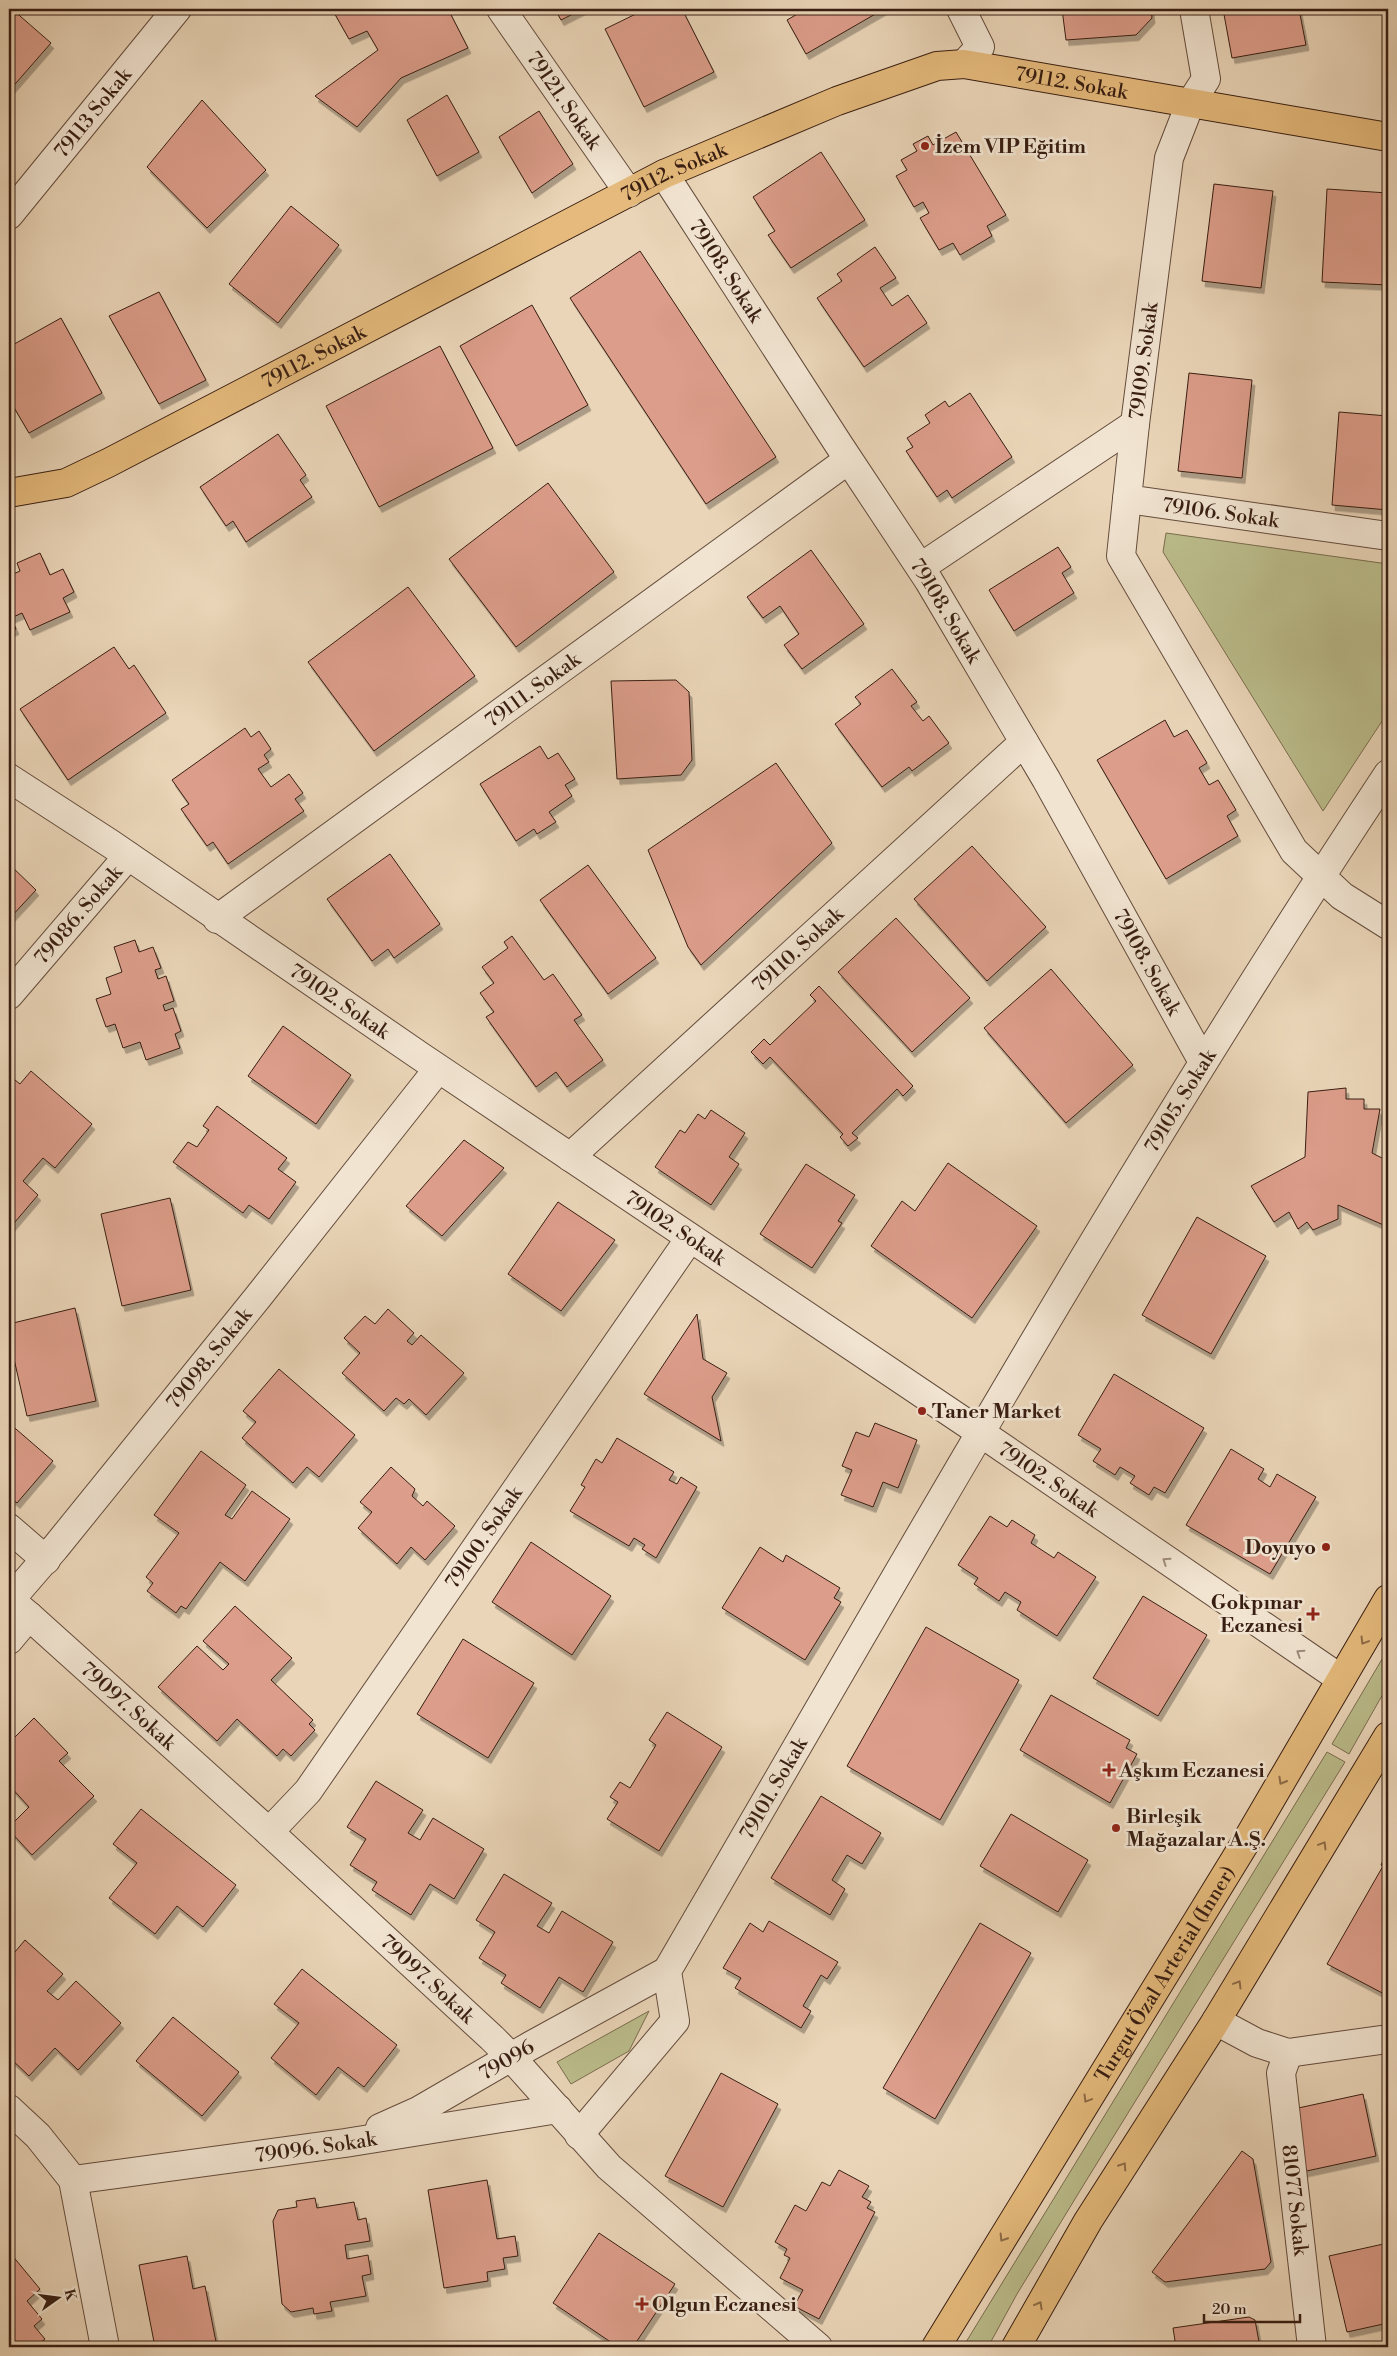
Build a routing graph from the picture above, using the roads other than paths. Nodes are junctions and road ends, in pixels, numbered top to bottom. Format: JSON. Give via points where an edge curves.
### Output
{"nodes":[{"id":1,"x":177,"y":9,"type":"edge"},
{"id":2,"x":500,"y":9,"type":"edge"},
{"id":3,"x":961,"y":9,"type":"edge"},
{"id":4,"x":1194,"y":9,"type":"edge"},
{"id":5,"x":964,"y":64,"type":"junction"},
{"id":6,"x":1190,"y":104,"type":"junction"},
{"id":7,"x":1388,"y":137,"type":"edge"},
{"id":8,"x":664,"y":174,"type":"junction"},
{"id":9,"x":629,"y":193,"type":"junction"},
{"id":10,"x":9,"y":215,"type":"edge"},
{"id":11,"x":1135,"y":424,"type":"junction"},
{"id":12,"x":848,"y":460,"type":"junction"},
{"id":13,"x":9,"y":492,"type":"edge"},
{"id":14,"x":1127,"y":499,"type":"junction"},
{"id":15,"x":1388,"y":536,"type":"edge"},
{"id":16,"x":921,"y":567,"type":"junction"},
{"id":17,"x":1024,"y":742,"type":"junction"},
{"id":18,"x":1388,"y":774,"type":"edge"},
{"id":19,"x":9,"y":778,"type":"edge"},
{"id":20,"x":128,"y":856,"type":"junction"},
{"id":21,"x":1320,"y":877,"type":"junction"},
{"id":22,"x":218,"y":919,"type":"junction"},
{"id":23,"x":1388,"y":925,"type":"edge"},
{"id":24,"x":9,"y":995,"type":"edge"},
{"id":25,"x":1204,"y":1062,"type":"junction"},
{"id":26,"x":438,"y":1069,"type":"junction"},
{"id":27,"x":570,"y":1157,"type":"junction"},
{"id":28,"x":690,"y":1238,"type":"junction"},
{"id":29,"x":981,"y":1433,"type":"junction"},
{"id":30,"x":9,"y":1528,"type":"edge"},
{"id":31,"x":46,"y":1560,"type":"junction"},
{"id":32,"x":1388,"y":1599,"type":"edge"},
{"id":33,"x":29,"y":1616,"type":"junction"},
{"id":34,"x":9,"y":1640,"type":"edge"},
{"id":35,"x":1341,"y":1679,"type":"junction"},
{"id":36,"x":1388,"y":1736,"type":"edge"},
{"id":37,"x":269,"y":1832,"type":"junction"},
{"id":38,"x":667,"y":1971,"type":"junction"},
{"id":39,"x":1216,"y":2021,"type":"junction"},
{"id":40,"x":1388,"y":2039,"type":"edge"},
{"id":41,"x":1288,"y":2053,"type":"junction"},
{"id":42,"x":511,"y":2057,"type":"junction"},
{"id":43,"x":9,"y":2109,"type":"edge"},
{"id":44,"x":558,"y":2109,"type":"junction"},
{"id":45,"x":580,"y":2135,"type":"junction"},
{"id":46,"x":345,"y":2143,"type":"junction"},
{"id":47,"x":73,"y":2180,"type":"junction"},
{"id":48,"x":105,"y":2347,"type":"edge"},
{"id":49,"x":818,"y":2347,"type":"edge"},
{"id":50,"x":936,"y":2347,"type":"edge"},
{"id":51,"x":1016,"y":2347,"type":"edge"},
{"id":52,"x":1312,"y":2347,"type":"edge"}],
"edges":[{"from":1,"to":10,"type":"street","name":"79113 Sokak"},
{"from":2,"to":9,"type":"street","name":"79121. Sokak"},
{"from":3,"to":5,"type":"street","via":[[980,47]]},
{"from":4,"to":6,"type":"street","name":"79109. Sokak","via":[[1206,79]]},
{"from":5,"to":6,"type":"main road","name":"79112. Sokak"},
{"from":5,"to":8,"type":"main road","name":"79112. Sokak","via":[[937,66],[838,101]]},
{"from":6,"to":7,"type":"main road","name":"79112. Sokak"},
{"from":6,"to":11,"type":"street","name":"79109. Sokak","via":[[1169,158]]},
{"from":8,"to":9,"type":"main road","name":"79112. Sokak"},
{"from":8,"to":12,"type":"street","name":"79108. Sokak"},
{"from":9,"to":13,"type":"main road","name":"79112. Sokak","via":[[66,483]]},
{"from":11,"to":14,"type":"street"},
{"from":11,"to":16,"type":"street","name":"79109. Sokak"},
{"from":12,"to":16,"type":"street","name":"79108. Sokak"},
{"from":12,"to":22,"type":"street","name":"79111. Sokak"},
{"from":14,"to":15,"type":"street","name":"79106. Sokak"},
{"from":14,"to":21,"type":"street","via":[[1121,556],[1294,851]]},
{"from":16,"to":17,"type":"street","name":"79108. Sokak"},
{"from":17,"to":25,"type":"street","name":"79108. Sokak"},
{"from":17,"to":27,"type":"street","name":"79110. Sokak"},
{"from":18,"to":21,"type":"street","name":"79105. Sokak"},
{"from":19,"to":20,"type":"street","name":"79102. Sokak"},
{"from":20,"to":22,"type":"street","name":"79102. Sokak"},
{"from":20,"to":24,"type":"street","name":"79086. Sokak"},
{"from":21,"to":23,"type":"street","via":[[1342,896]]},
{"from":21,"to":25,"type":"street","name":"79105. Sokak"},
{"from":22,"to":26,"type":"street","name":"79102. Sokak"},
{"from":25,"to":29,"type":"street","name":"79105. Sokak"},
{"from":26,"to":27,"type":"street","name":"79102. Sokak"},
{"from":26,"to":31,"type":"street","name":"79098. Sokak"},
{"from":27,"to":28,"type":"street","name":"79102. Sokak"},
{"from":28,"to":29,"type":"street","name":"79102. Sokak"},
{"from":28,"to":37,"type":"street","name":"79100. Sokak","via":[[308,1791]]},
{"from":35,"to":29,"type":"street","name":"79102. Sokak","one_way":true},
{"from":29,"to":38,"type":"street","name":"79101. Sokak"},
{"from":30,"to":31,"type":"street"},
{"from":31,"to":33,"type":"street","name":"79098. Sokak","via":[[10,1600]]},
{"from":32,"to":35,"type":"main road","name":"Turgut Özal Arterial (Inner)","one_way":true},
{"from":33,"to":34,"type":"street"},
{"from":33,"to":37,"type":"street","name":"79097. Sokak"},
{"from":35,"to":50,"type":"main road","name":"Turgut Özal Arterial (Inner)","one_way":true,"via":[[1247,1840]]},
{"from":39,"to":36,"type":"main road","one_way":true},
{"from":37,"to":42,"type":"street","name":"79097. Sokak"},
{"from":38,"to":42,"type":"street","name":"79096"},
{"from":38,"to":45,"type":"street","via":[[675,2021]]},
{"from":39,"to":41,"type":"street","via":[[1257,2043]]},
{"from":51,"to":39,"type":"main road","one_way":true,"via":[[1088,2221]]},
{"from":40,"to":41,"type":"street"},
{"from":41,"to":52,"type":"street","name":"81077 Sokak","via":[[1281,2073]]},
{"from":42,"to":44,"type":"street","name":"79097. Sokak"},
{"from":42,"to":46,"type":"street","name":"79096","via":[[418,2111]]},
{"from":43,"to":47,"type":"street","via":[[38,2136]]},
{"from":44,"to":45,"type":"street","name":"79097. Sokak"},
{"from":44,"to":46,"type":"street","name":"79096. Sokak"},
{"from":45,"to":49,"type":"street","name":"79097. Sokak","via":[[609,2167]]},
{"from":46,"to":47,"type":"street","name":"79096. Sokak"},
{"from":47,"to":48,"type":"street"}]}
